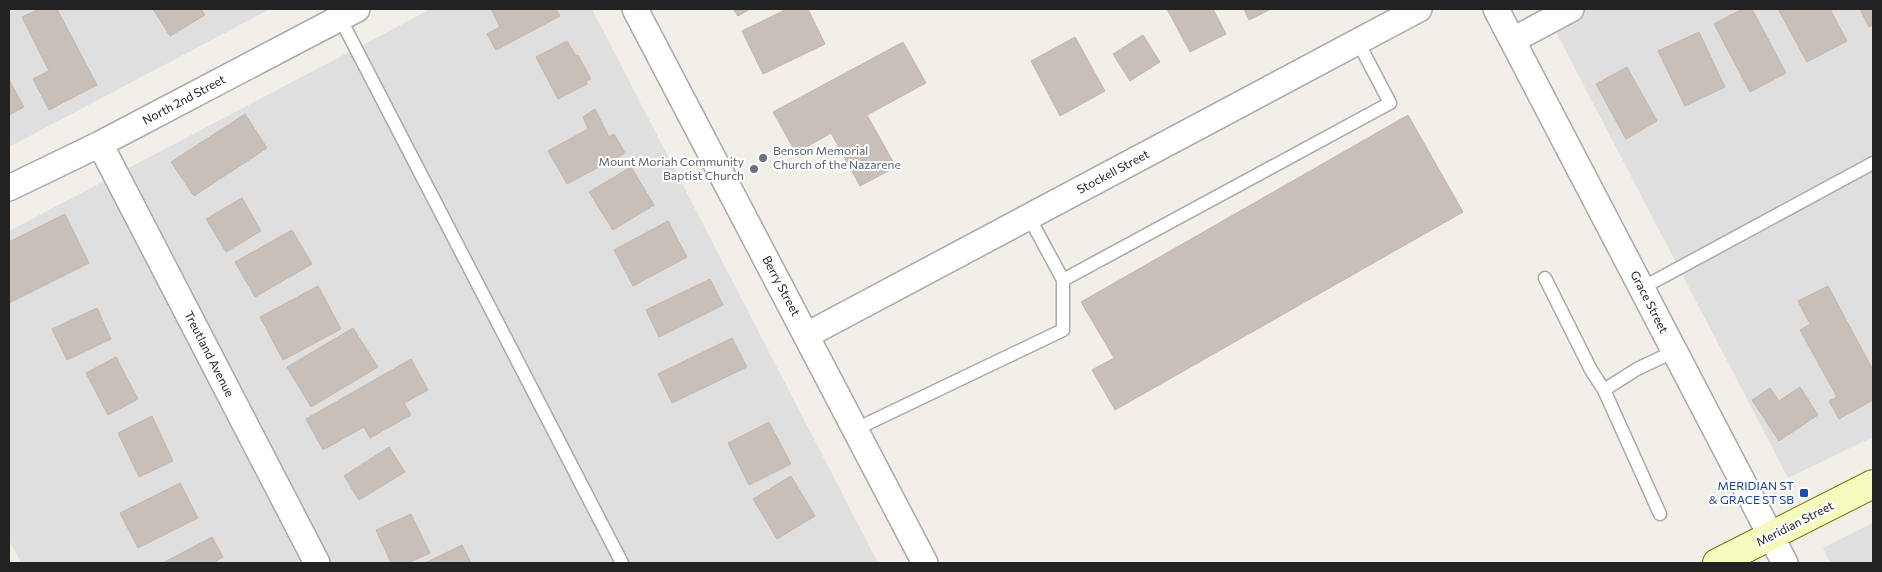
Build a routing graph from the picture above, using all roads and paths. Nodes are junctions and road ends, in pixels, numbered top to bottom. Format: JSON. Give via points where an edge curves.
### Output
{"nodes":[{"id":1,"x":635,"y":9,"type":"edge"},
{"id":2,"x":1419,"y":9,"type":"edge"},
{"id":3,"x":1496,"y":9,"type":"edge"},
{"id":4,"x":1571,"y":9,"type":"edge"},
{"id":5,"x":349,"y":13,"type":"edge"},
{"id":6,"x":1513,"y":40,"type":"junction"},
{"id":7,"x":1358,"y":42,"type":"junction"},
{"id":8,"x":100,"y":144,"type":"junction"},
{"id":9,"x":1873,"y":163,"type":"edge"},
{"id":10,"x":9,"y":188,"type":"edge"},
{"id":11,"x":1029,"y":217,"type":"junction"},
{"id":12,"x":1545,"y":278,"type":"dead end"},
{"id":13,"x":1063,"y":280,"type":"junction"},
{"id":14,"x":1642,"y":288,"type":"junction"},
{"id":15,"x":807,"y":336,"type":"junction"},
{"id":16,"x":1674,"y":351,"type":"junction"},
{"id":17,"x":1604,"y":390,"type":"junction"},
{"id":18,"x":856,"y":429,"type":"junction"},
{"id":19,"x":1873,"y":484,"type":"edge"},
{"id":20,"x":1660,"y":514,"type":"dead end"},
{"id":21,"x":1772,"y":535,"type":"junction"},
{"id":22,"x":317,"y":563,"type":"edge"},
{"id":23,"x":622,"y":563,"type":"edge"},
{"id":24,"x":925,"y":563,"type":"edge"},
{"id":25,"x":1717,"y":563,"type":"edge"},
{"id":26,"x":1785,"y":563,"type":"edge"}],
"edges":[{"from":1,"to":15,"type":"street","name":"Berry Street"},
{"from":2,"to":7,"type":"street","name":"Stockell Street"},
{"from":3,"to":6,"type":"street","name":"Grace Street"},
{"from":4,"to":6,"type":"street"},
{"from":5,"to":8,"type":"street","name":"North 2nd Street"},
{"from":5,"to":23,"type":"lane"},
{"from":6,"to":14,"type":"street","name":"Grace Street"},
{"from":7,"to":11,"type":"street","name":"Stockell Street"},
{"from":7,"to":13,"type":"lane","via":[[1390,103]]},
{"from":8,"to":10,"type":"street","name":"North 2nd Street"},
{"from":8,"to":22,"type":"street","name":"Treutland Avenue"},
{"from":9,"to":14,"type":"lane"},
{"from":11,"to":13,"type":"lane"},
{"from":11,"to":15,"type":"street","name":"Stockell Street"},
{"from":12,"to":17,"type":"lane"},
{"from":13,"to":18,"type":"lane","via":[[1063,330]]},
{"from":14,"to":16,"type":"street","name":"Grace Street"},
{"from":15,"to":18,"type":"street","name":"Berry Street"},
{"from":16,"to":17,"type":"lane"},
{"from":16,"to":21,"type":"street","name":"Grace Street"},
{"from":17,"to":20,"type":"lane"},
{"from":18,"to":24,"type":"street","name":"Berry Street"},
{"from":19,"to":21,"type":"street","name":"Meridian Street"},
{"from":21,"to":25,"type":"street","name":"Meridian Street"},
{"from":21,"to":26,"type":"street","name":"Grace Street"}]}
